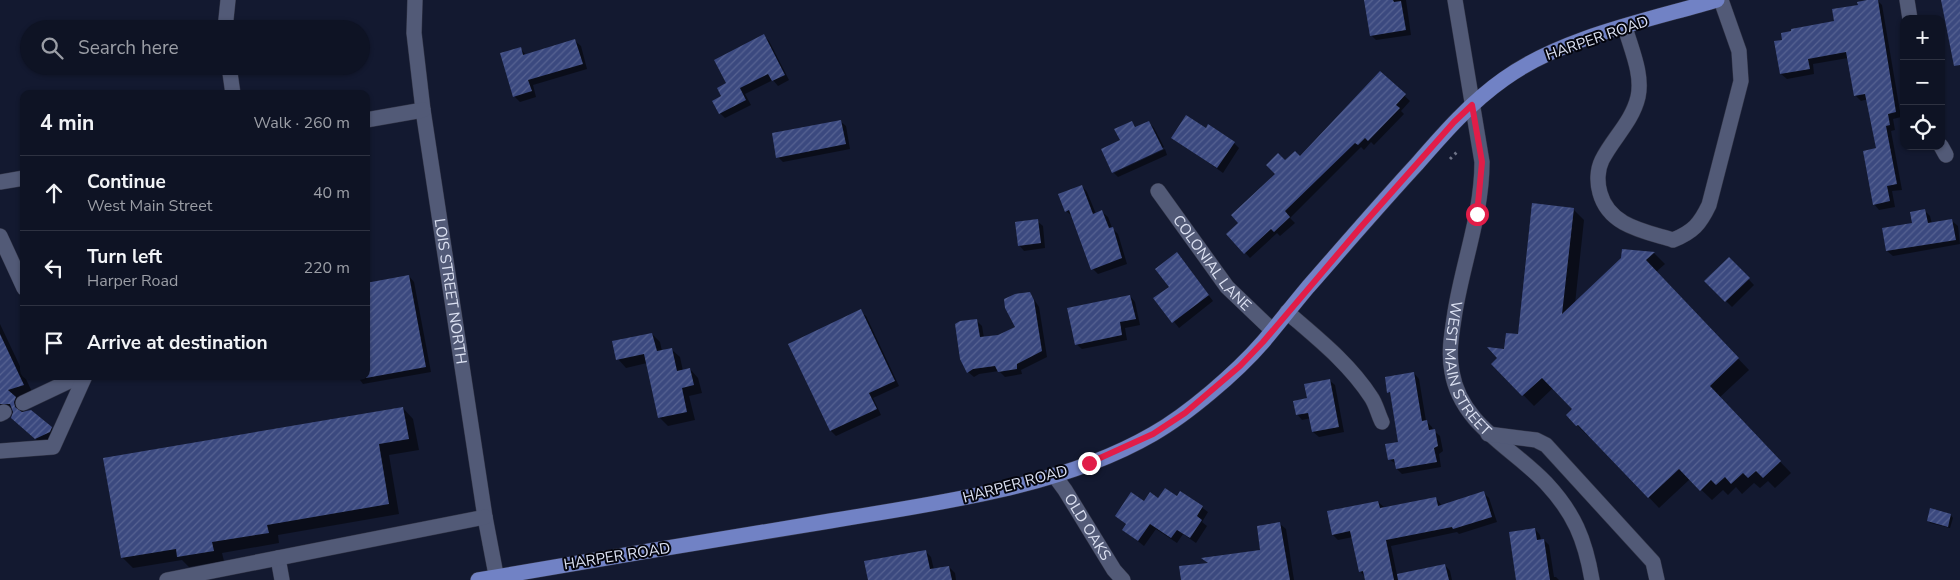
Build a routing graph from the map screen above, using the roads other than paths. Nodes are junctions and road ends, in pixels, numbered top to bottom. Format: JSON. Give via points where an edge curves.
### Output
{"nodes":[{"id":1,"x":228,"y":0,"type":"edge"},
{"id":2,"x":415,"y":0,"type":"edge"},
{"id":3,"x":1455,"y":0,"type":"edge"},
{"id":4,"x":1719,"y":0,"type":"edge"},
{"id":5,"x":1907,"y":0,"type":"edge"},
{"id":6,"x":1909,"y":15,"type":"edge"},
{"id":7,"x":226,"y":20,"type":"edge"},
{"id":8,"x":1625,"y":27,"type":"junction"},
{"id":9,"x":230,"y":75,"type":"edge"},
{"id":10,"x":232,"y":90,"type":"edge"},
{"id":11,"x":1472,"y":105,"type":"junction"},
{"id":12,"x":423,"y":110,"type":"junction"},
{"id":13,"x":370,"y":119,"type":"edge"},
{"id":14,"x":20,"y":179,"type":"edge"},
{"id":15,"x":0,"y":182,"type":"edge"},
{"id":16,"x":1158,"y":191,"type":"dead end"},
{"id":17,"x":0,"y":236,"type":"edge"},
{"id":18,"x":20,"y":279,"type":"edge"},
{"id":19,"x":1287,"y":312,"type":"junction"},
{"id":20,"x":1272,"y":330,"type":"junction"},
{"id":21,"x":72,"y":380,"type":"edge"},
{"id":22,"x":83,"y":380,"type":"edge"},
{"id":23,"x":23,"y":403,"type":"dead end"},
{"id":24,"x":1382,"y":422,"type":"dead end"},
{"id":25,"x":1488,"y":434,"type":"junction"},
{"id":26,"x":0,"y":451,"type":"edge"},
{"id":27,"x":1054,"y":475,"type":"junction"},
{"id":28,"x":485,"y":517,"type":"junction"},
{"id":29,"x":278,"y":558,"type":"junction"},
{"id":30,"x":497,"y":578,"type":"edge"},
{"id":31,"x":167,"y":580,"type":"edge"},
{"id":32,"x":282,"y":580,"type":"edge"},
{"id":33,"x":478,"y":580,"type":"edge"},
{"id":34,"x":1123,"y":580,"type":"edge"},
{"id":35,"x":1592,"y":580,"type":"edge"},
{"id":36,"x":1656,"y":580,"type":"edge"}],
"edges":[{"from":1,"to":7,"type":"street"},
{"from":2,"to":12,"type":"street","name":"LOIS STREET NORTH","via":[[414,33]]},
{"from":3,"to":11,"type":"street","name":"WEST MAIN STREET"},
{"from":4,"to":8,"type":"main road","name":"HARPER ROAD"},
{"from":4,"to":8,"type":"street","via":[[1739,51],[1741,81],[1709,205],[1694,229],[1673,240],[1617,219],[1602,202],[1598,188],[1602,161],[1634,111],[1638,95],[1639,78]]},
{"from":5,"to":6,"type":"street"},
{"from":8,"to":11,"type":"main road","name":"HARPER ROAD","via":[[1534,60]]},
{"from":9,"to":10,"type":"street"},
{"from":11,"to":19,"type":"main road","name":"HARPER ROAD"},
{"from":11,"to":25,"type":"street","name":"WEST MAIN STREET","via":[[1482,176],[1477,214],[1458,293],[1450,353],[1457,392],[1467,410]]},
{"from":12,"to":13,"type":"street"},
{"from":12,"to":28,"type":"street","name":"LOIS STREET NORTH"},
{"from":14,"to":15,"type":"street"},
{"from":16,"to":20,"type":"street","name":"COLONIAL LANE","via":[[1227,287]]},
{"from":17,"to":18,"type":"street"},
{"from":19,"to":20,"type":"main road","name":"HARPER ROAD"},
{"from":19,"to":24,"type":"street","via":[[1353,372],[1372,398]]},
{"from":20,"to":27,"type":"main road","name":"HARPER ROAD","via":[[1240,366],[1185,413],[1121,450]]},
{"from":21,"to":23,"type":"street"},
{"from":22,"to":26,"type":"street","via":[[53,447]]},
{"from":25,"to":35,"type":"street","name":"WEST MAIN STREET","via":[[1545,482],[1566,508],[1587,551]]},
{"from":25,"to":36,"type":"street","via":[[1523,437],[1546,445],[1653,562]]},
{"from":27,"to":30,"type":"main road","name":"HARPER ROAD","via":[[968,498]]},
{"from":27,"to":34,"type":"street","name":"OLD OAKS"},
{"from":28,"to":29,"type":"street"},
{"from":28,"to":30,"type":"street","name":"LOIS STREET NORTH"},
{"from":29,"to":31,"type":"street"},
{"from":29,"to":32,"type":"street"},
{"from":30,"to":33,"type":"main road","name":"HARPER ROAD"}]}
